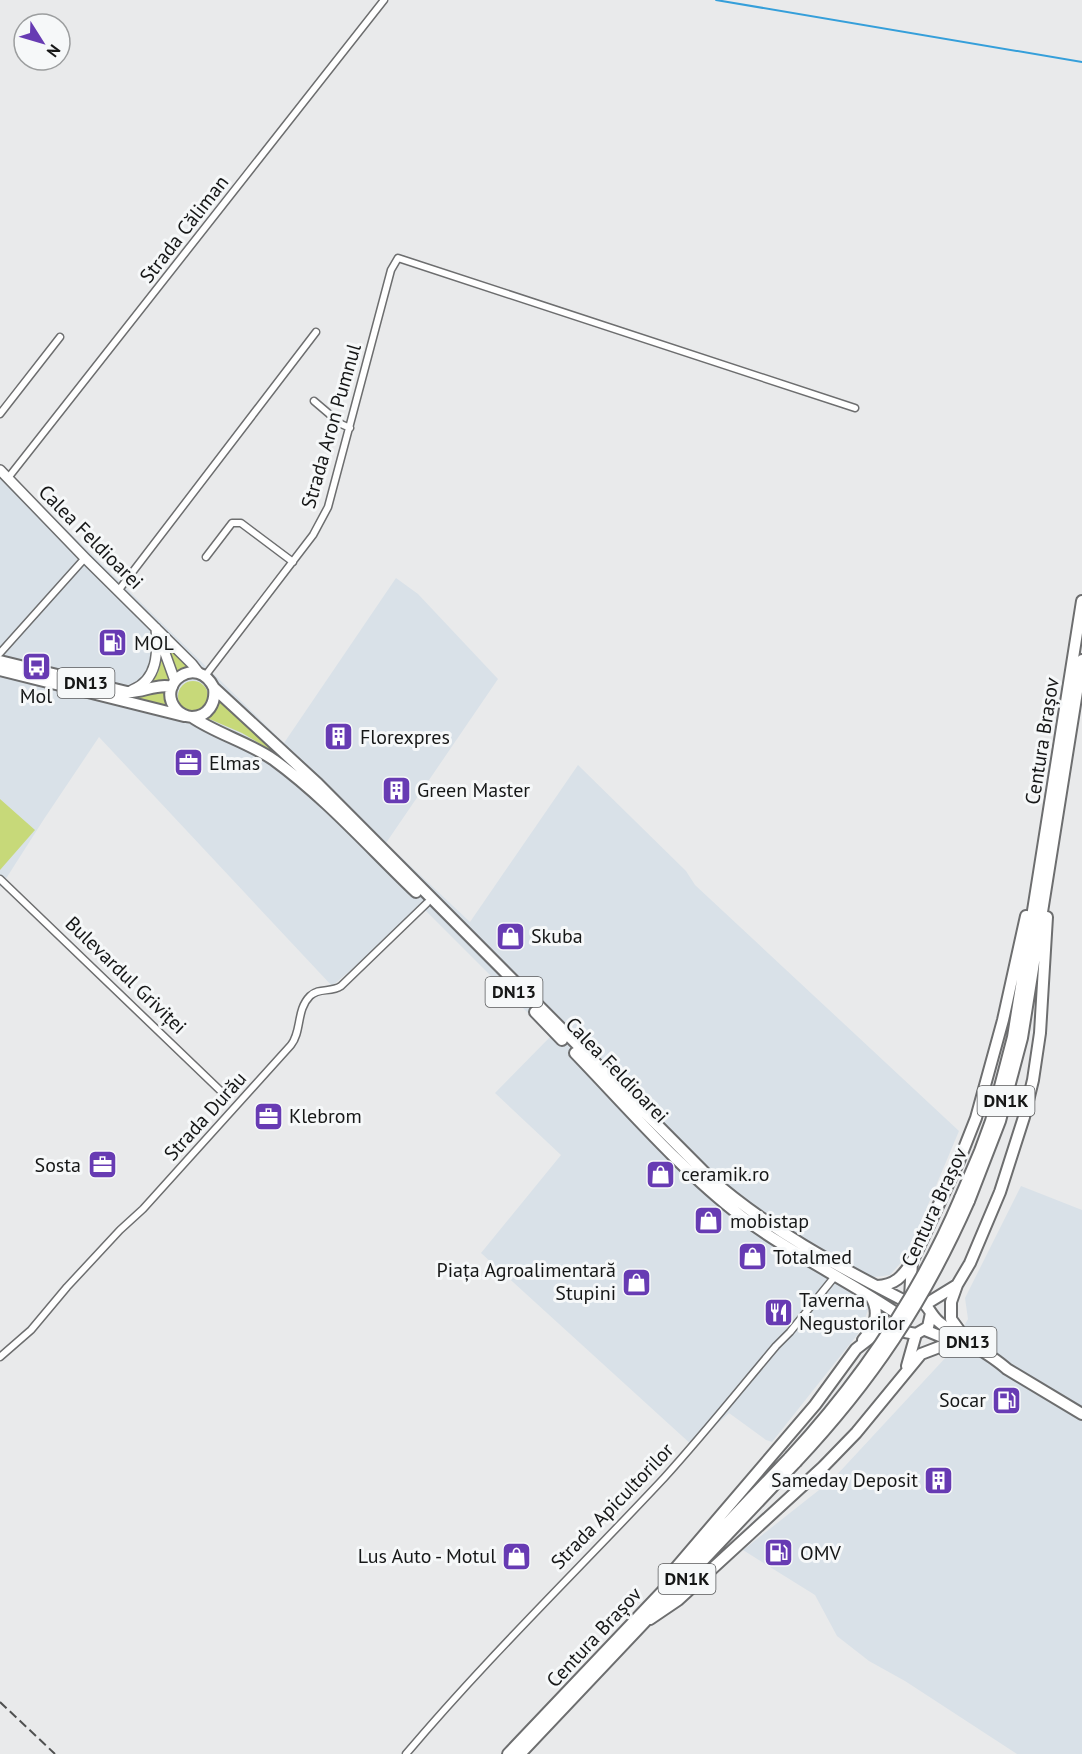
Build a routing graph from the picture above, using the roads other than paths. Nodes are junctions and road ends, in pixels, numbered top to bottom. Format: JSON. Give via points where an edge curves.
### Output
{"nodes":[{"id":1,"x":384,"y":0,"type":"edge"},
{"id":2,"x":316,"y":332,"type":"dead end"},
{"id":3,"x":60,"y":337,"type":"dead end"},
{"id":4,"x":314,"y":401,"type":"dead end"},
{"id":5,"x":855,"y":408,"type":"dead end"},
{"id":6,"x":0,"y":414,"type":"edge"},
{"id":7,"x":350,"y":428,"type":"junction"},
{"id":8,"x":0,"y":470,"type":"edge"},
{"id":9,"x":8,"y":478,"type":"junction"},
{"id":10,"x":206,"y":557,"type":"dead end"},
{"id":11,"x":85,"y":558,"type":"junction"},
{"id":12,"x":293,"y":562,"type":"junction"},
{"id":13,"x":118,"y":591,"type":"junction"},
{"id":14,"x":1082,"y":601,"type":"edge"},
{"id":15,"x":156,"y":628,"type":"junction"},
{"id":16,"x":0,"y":653,"type":"edge"},
{"id":17,"x":1082,"y":660,"type":"edge"},
{"id":18,"x":0,"y":661,"type":"edge"},
{"id":19,"x":0,"y":670,"type":"edge"},
{"id":20,"x":202,"y":674,"type":"junction"},
{"id":21,"x":173,"y":684,"type":"junction"},
{"id":22,"x":214,"y":688,"type":"junction"},
{"id":23,"x":127,"y":692,"type":"junction"},
{"id":24,"x":190,"y":716,"type":"junction"},
{"id":25,"x":1049,"y":841,"type":"junction"},
{"id":26,"x":0,"y":879,"type":"edge"},
{"id":27,"x":427,"y":903,"type":"junction"},
{"id":28,"x":227,"y":1097,"type":"dead end"},
{"id":29,"x":912,"y":1262,"type":"junction"},
{"id":30,"x":836,"y":1275,"type":"junction"},
{"id":31,"x":957,"y":1285,"type":"junction"},
{"id":32,"x":876,"y":1286,"type":"junction"},
{"id":33,"x":871,"y":1297,"type":"junction"},
{"id":34,"x":907,"y":1300,"type":"junction"},
{"id":35,"x":929,"y":1308,"type":"junction"},
{"id":36,"x":896,"y":1316,"type":"junction"},
{"id":37,"x":921,"y":1332,"type":"junction"},
{"id":38,"x":965,"y":1344,"type":"junction"},
{"id":39,"x":856,"y":1350,"type":"junction"},
{"id":40,"x":0,"y":1357,"type":"edge"},
{"id":41,"x":906,"y":1370,"type":"junction"},
{"id":42,"x":1082,"y":1414,"type":"edge"},
{"id":43,"x":646,"y":1615,"type":"junction"},
{"id":44,"x":406,"y":1754,"type":"edge"},
{"id":45,"x":508,"y":1754,"type":"edge"},
{"id":46,"x":520,"y":1754,"type":"edge"}],
"edges":[{"from":1,"to":9,"type":"street","name":"Strada Căliman"},
{"from":2,"to":13,"type":"street"},
{"from":3,"to":6,"type":"street"},
{"from":4,"to":7,"type":"street"},
{"from":5,"to":7,"type":"street","name":"Strada Aron Pumnul","via":[[398,258],[391,270]]},
{"from":7,"to":12,"type":"street","name":"Strada Aron Pumnul","via":[[328,507],[314,535]]},
{"from":8,"to":9,"type":"main road","name":"Calea Feldioarei"},
{"from":9,"to":11,"type":"main road","name":"Calea Feldioarei"},
{"from":10,"to":12,"type":"street","via":[[232,523],[241,523]]},
{"from":11,"to":13,"type":"main road","name":"Calea Feldioarei"},
{"from":11,"to":16,"type":"street"},
{"from":12,"to":20,"type":"street","name":"Strada Aron Pumnul"},
{"from":13,"to":15,"type":"main road","name":"Calea Feldioarei"},
{"from":14,"to":25,"type":"main road","name":"Centura Brașov","number":"DN1K"},
{"from":15,"to":20,"type":"main road","name":"Calea Feldioarei"},
{"from":15,"to":21,"type":"main road","name":"Calea Feldioarei"},
{"from":15,"to":23,"type":"main road","via":[[155,666],[146,681]]},
{"from":17,"to":25,"type":"main road","name":"Centura Brașov","number":"DN1K"},
{"from":18,"to":23,"type":"main road","number":"DN13"},
{"from":19,"to":24,"type":"main road","number":"DN13"},
{"from":20,"to":21,"type":"main road","number":"DN13","via":[[186,673]]},
{"from":20,"to":22,"type":"main road","name":"Calea Feldioarei","number":"DN13"},
{"from":21,"to":23,"type":"main road","number":"DN13"},
{"from":21,"to":24,"type":"main road","name":"Calea Feldioarei","number":"DN13","via":[[170,694],[175,708]]},
{"from":22,"to":24,"type":"main road","via":[[210,708]]},
{"from":22,"to":32,"type":"main road","name":"Calea Feldioarei","number":"DN13","via":[[325,791],[710,1178],[778,1230]]},
{"from":24,"to":27,"type":"main road","name":"Calea Feldioarei","number":"DN13","via":[[249,744],[293,774]]},
{"from":25,"to":29,"type":"main road","via":[[976,1118]]},
{"from":25,"to":31,"type":"main road","via":[[1040,1033],[1033,1080],[1000,1192]]},
{"from":25,"to":43,"type":"main road","name":"Centura Brașov","number":"DN1K","bridge":true,"via":[[1022,1038],[1000,1121],[938,1267],[882,1359],[833,1423]]},
{"from":26,"to":28,"type":"street","name":"Bulevardul Griviței"},
{"from":27,"to":30,"type":"main road","name":"Calea Feldioarei","number":"DN13","via":[[705,1185],[772,1238]]},
{"from":27,"to":40,"type":"street","name":"Strada Durău","via":[[341,986],[311,995],[302,1008],[298,1034],[291,1045],[31,1330]]},
{"from":29,"to":32,"type":"main road","via":[[901,1278]]},
{"from":29,"to":34,"type":"main road","via":[[912,1290]]},
{"from":30,"to":33,"type":"main road","name":"Calea Feldioarei","number":"DN13"},
{"from":30,"to":44,"type":"street","name":"Strada Apicultorilor","via":[[663,1478],[424,1730]]},
{"from":31,"to":35,"type":"main road"},
{"from":31,"to":38,"type":"main road","via":[[951,1319]]},
{"from":32,"to":34,"type":"main road","name":"Calea Feldioarei","number":"DN13"},
{"from":33,"to":36,"type":"main road","name":"Calea Feldioarei","number":"DN13"},
{"from":33,"to":39,"type":"main road","via":[[876,1309],[875,1323]]},
{"from":34,"to":35,"type":"main road","number":"DN13","via":[[921,1300]]},
{"from":34,"to":36,"type":"main road"},
{"from":35,"to":37,"type":"main road","number":"DN13","via":[[931,1322]]},
{"from":35,"to":38,"type":"main road","number":"DN13","via":[[938,1322]]},
{"from":36,"to":37,"type":"main road","number":"DN13","via":[[905,1332]]},
{"from":36,"to":39,"type":"main road"},
{"from":37,"to":38,"type":"main road","number":"DN13"},
{"from":37,"to":41,"type":"main road"},
{"from":38,"to":41,"type":"main road","via":[[932,1348]]},
{"from":38,"to":42,"type":"main road","number":"DN13","via":[[996,1359]]},
{"from":39,"to":43,"type":"main road","via":[[815,1406],[683,1558]]},
{"from":41,"to":43,"type":"main road","number":"DN1K","via":[[842,1449],[678,1600]]},
{"from":43,"to":45,"type":"main road","name":"Centura Brașov","number":"DN1K"},
{"from":43,"to":46,"type":"main road","name":"Centura Brașov","number":"DN1K"}]}
